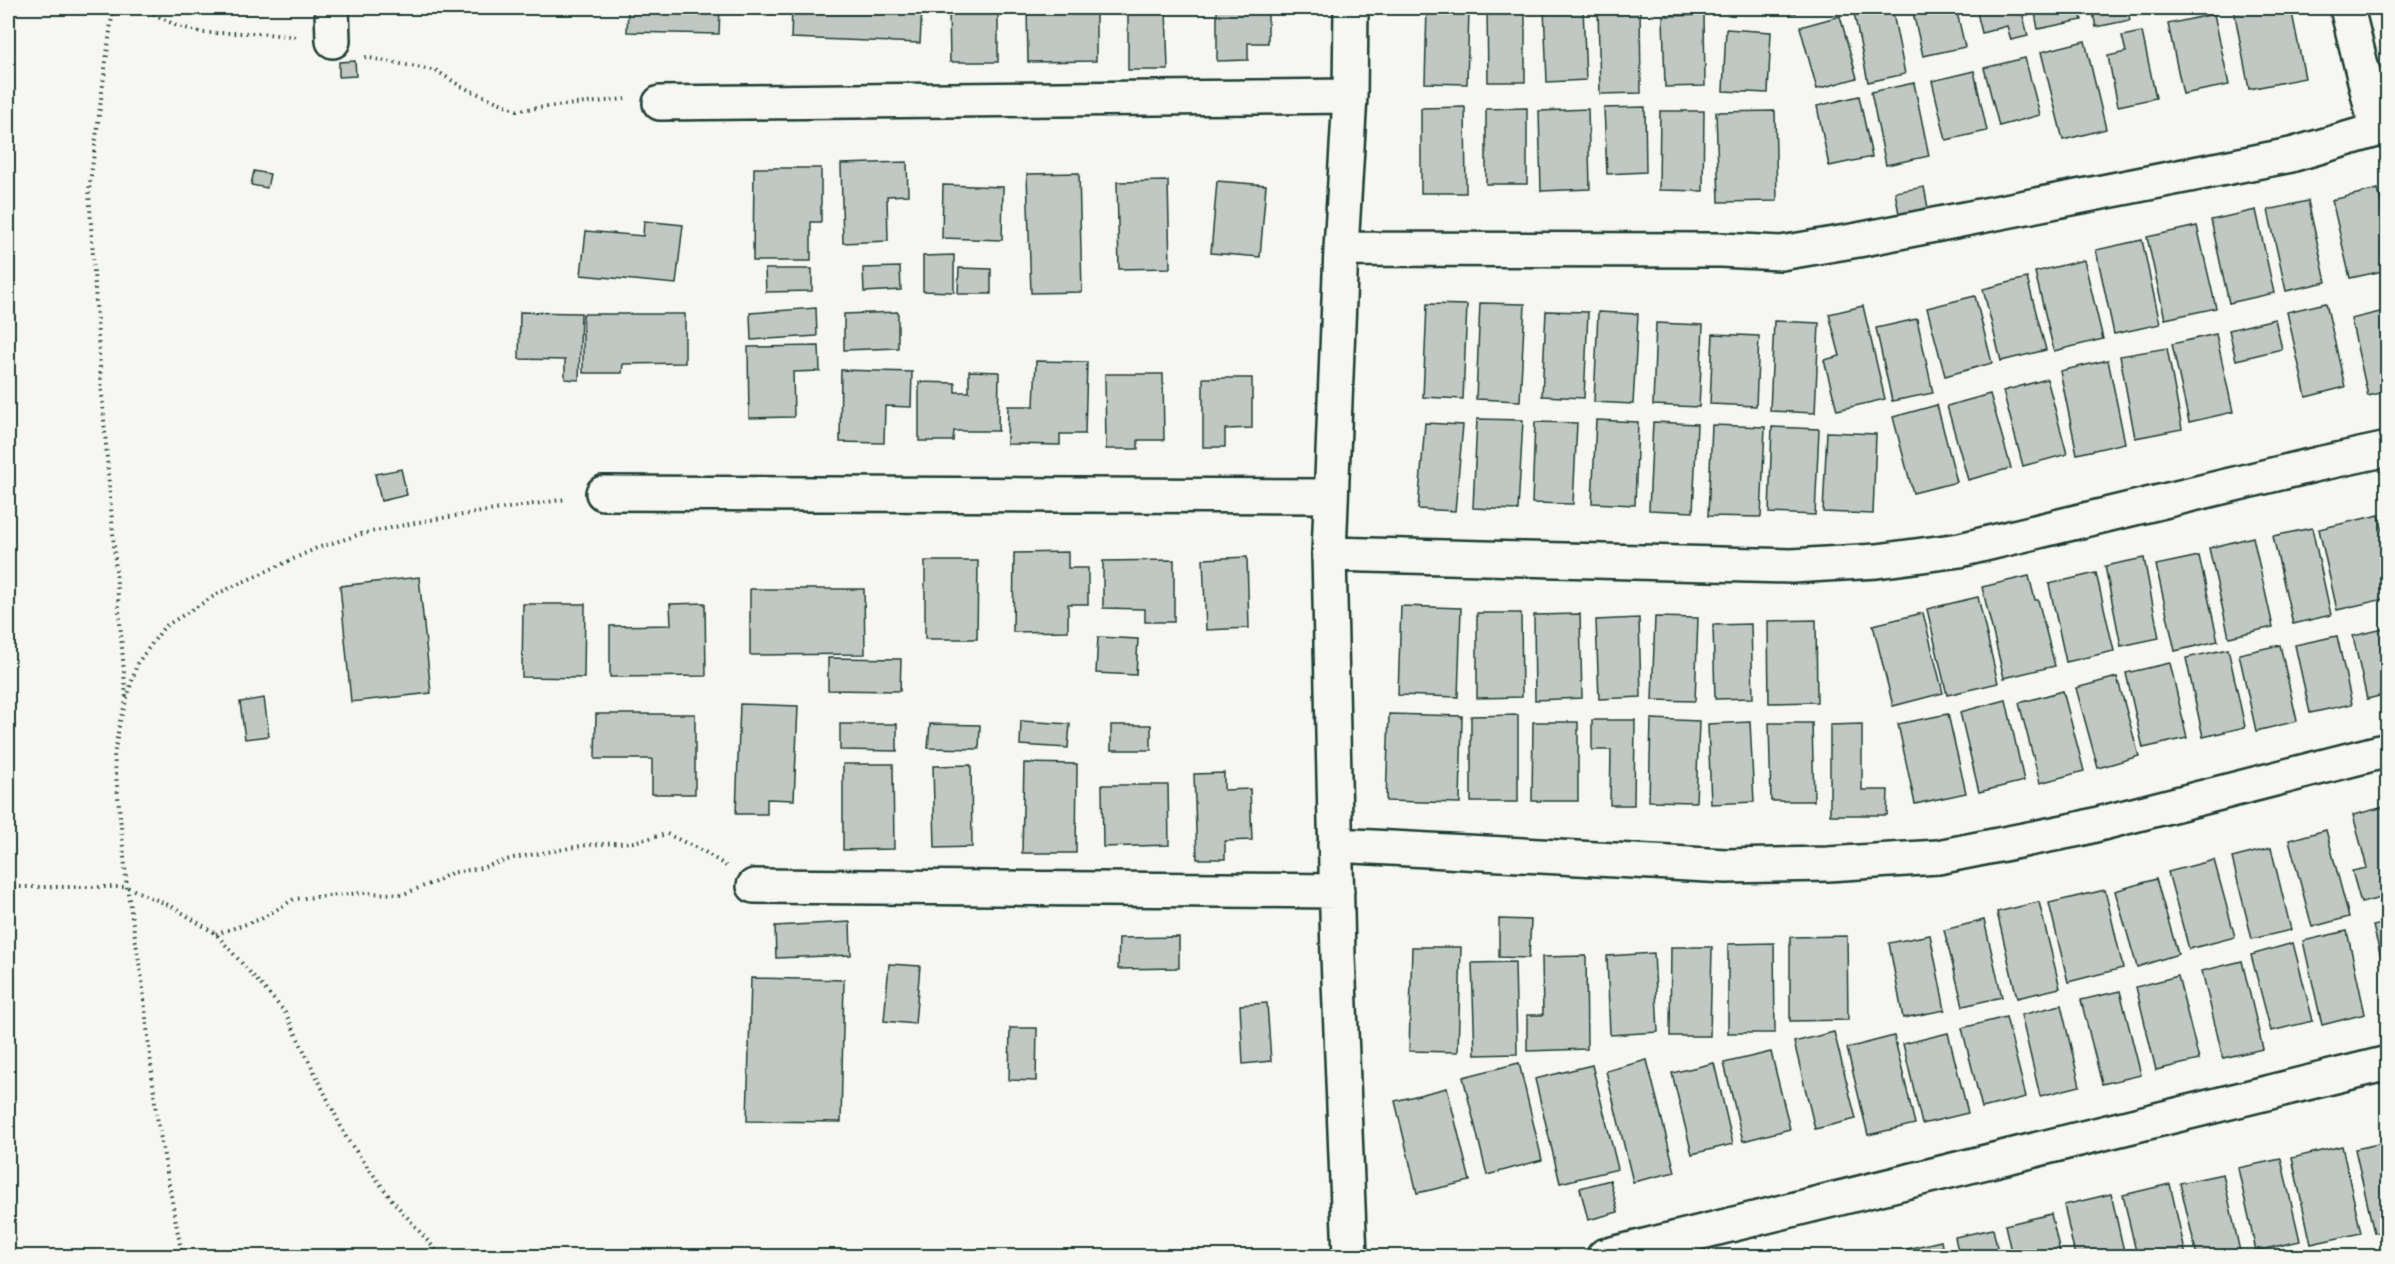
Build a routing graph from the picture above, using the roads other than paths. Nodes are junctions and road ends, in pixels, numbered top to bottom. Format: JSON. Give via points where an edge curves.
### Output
{"nodes":[{"id":1,"x":332,"y":8,"type":"edge"},
{"id":2,"x":1351,"y":8,"type":"edge"},
{"id":3,"x":2347,"y":8,"type":"edge"},
{"id":4,"x":333,"y":41,"type":"road end"},
{"id":5,"x":1350,"y":96,"type":"junction"},
{"id":6,"x":660,"y":104,"type":"road end"},
{"id":7,"x":1341,"y":249,"type":"junction"},
{"id":8,"x":2388,"y":449,"type":"edge"},
{"id":9,"x":603,"y":493,"type":"road end"},
{"id":10,"x":1330,"y":496,"type":"junction"},
{"id":11,"x":1329,"y":554,"type":"junction"},
{"id":12,"x":2388,"y":750,"type":"edge"},
{"id":13,"x":1335,"y":845,"type":"junction"},
{"id":14,"x":754,"y":886,"type":"road end"},
{"id":15,"x":1337,"y":891,"type":"junction"},
{"id":16,"x":2388,"y":1063,"type":"edge"},
{"id":17,"x":1350,"y":1257,"type":"edge"},
{"id":18,"x":1604,"y":1257,"type":"edge"}],
"edges":[{"from":1,"to":4,"type":"street"},
{"from":2,"to":5,"type":"street"},
{"from":3,"to":7,"type":"street","via":[[2377,130],[2291,155],[1781,254],[1710,250]]},
{"from":5,"to":6,"type":"street"},
{"from":5,"to":7,"type":"street"},
{"from":7,"to":10,"type":"street"},
{"from":8,"to":11,"type":"street","via":[[1960,550],[1877,561],[1792,566]]},
{"from":9,"to":10,"type":"street"},
{"from":10,"to":11,"type":"street"},
{"from":11,"to":13,"type":"street"},
{"from":12,"to":13,"type":"street","via":[[2079,829],[1938,856],[1726,866]]},
{"from":13,"to":15,"type":"street"},
{"from":14,"to":15,"type":"street"},
{"from":15,"to":17,"type":"street"},
{"from":16,"to":18,"type":"street"}]}
